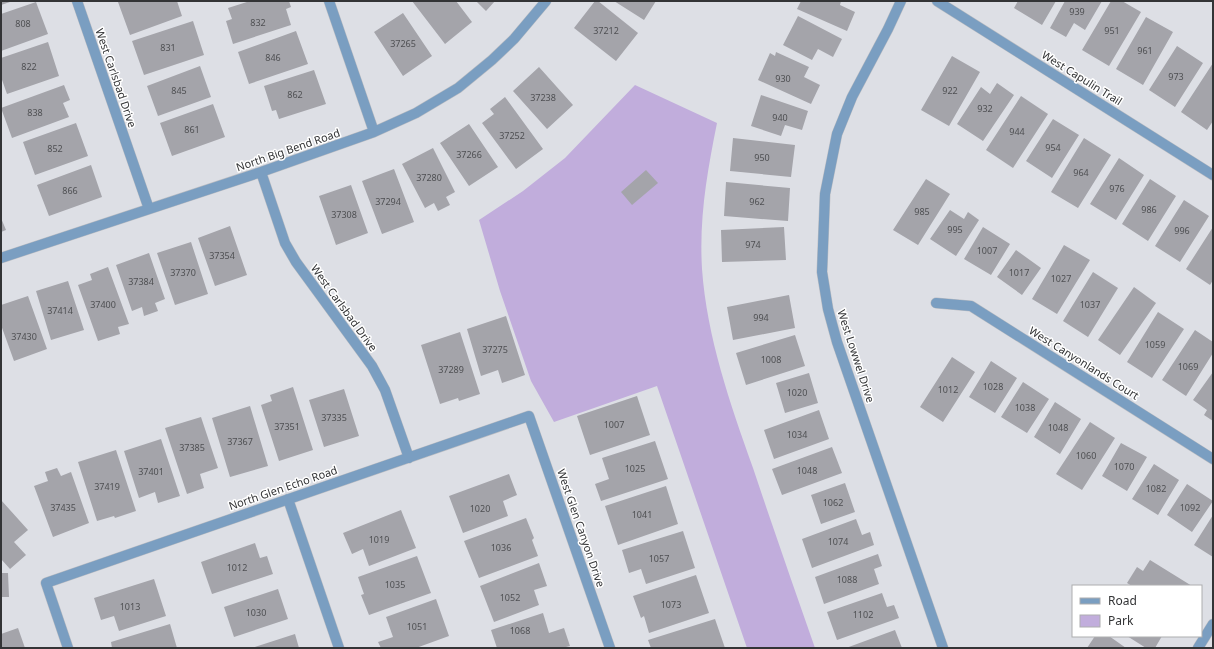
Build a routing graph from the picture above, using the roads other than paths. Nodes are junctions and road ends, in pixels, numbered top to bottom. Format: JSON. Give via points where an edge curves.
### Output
{"nodes":[{"id":1,"x":77,"y":1,"type":"edge"},
{"id":2,"x":329,"y":1,"type":"edge"},
{"id":3,"x":546,"y":1,"type":"edge"},
{"id":4,"x":901,"y":1,"type":"edge"},
{"id":5,"x":938,"y":1,"type":"edge"},
{"id":6,"x":374,"y":132,"type":"junction"},
{"id":7,"x":261,"y":172,"type":"junction"},
{"id":8,"x":1213,"y":176,"type":"edge"},
{"id":9,"x":149,"y":209,"type":"junction"},
{"id":10,"x":1,"y":258,"type":"edge"},
{"id":11,"x":936,"y":303,"type":"dead end"},
{"id":12,"x":529,"y":416,"type":"joint"},
{"id":13,"x":408,"y":458,"type":"junction"},
{"id":14,"x":1213,"y":459,"type":"edge"},
{"id":15,"x":288,"y":499,"type":"junction"},
{"id":16,"x":1213,"y":624,"type":"edge"},
{"id":17,"x":68,"y":648,"type":"edge"},
{"id":18,"x":339,"y":648,"type":"edge"},
{"id":19,"x":610,"y":648,"type":"edge"},
{"id":20,"x":943,"y":648,"type":"edge"},
{"id":21,"x":1198,"y":648,"type":"edge"}],
"edges":[{"from":1,"to":9,"type":"street","name":"West Carlsbad Drive"},
{"from":2,"to":6,"type":"street"},
{"from":3,"to":6,"type":"street","name":"North Big Bend Road","via":[[514,39],[458,88],[416,113]]},
{"from":4,"to":20,"type":"street","name":"West Lowwel Drive","via":[[852,97],[837,134],[825,194],[822,272],[837,342]]},
{"from":5,"to":8,"type":"street","name":"West Capulin Trail"},
{"from":6,"to":7,"type":"street","name":"North Big Bend Road"},
{"from":7,"to":9,"type":"street","name":"North Big Bend Road"},
{"from":7,"to":13,"type":"street","name":"West Carlsbad Drive","via":[[285,243],[372,366],[386,390]]},
{"from":9,"to":10,"type":"street","name":"North Big Bend Road"},
{"from":11,"to":14,"type":"street","name":"West Canyonlands Court","via":[[971,306]]},
{"from":12,"to":13,"type":"street","name":"North Glen Echo Road"},
{"from":12,"to":19,"type":"street","name":"West Glen Canyon Drive"},
{"from":13,"to":15,"type":"street","name":"North Glen Echo Road"},
{"from":15,"to":17,"type":"street","name":"North Glen Echo Road","via":[[46,582]]},
{"from":15,"to":18,"type":"street"},
{"from":16,"to":21,"type":"street"}]}
